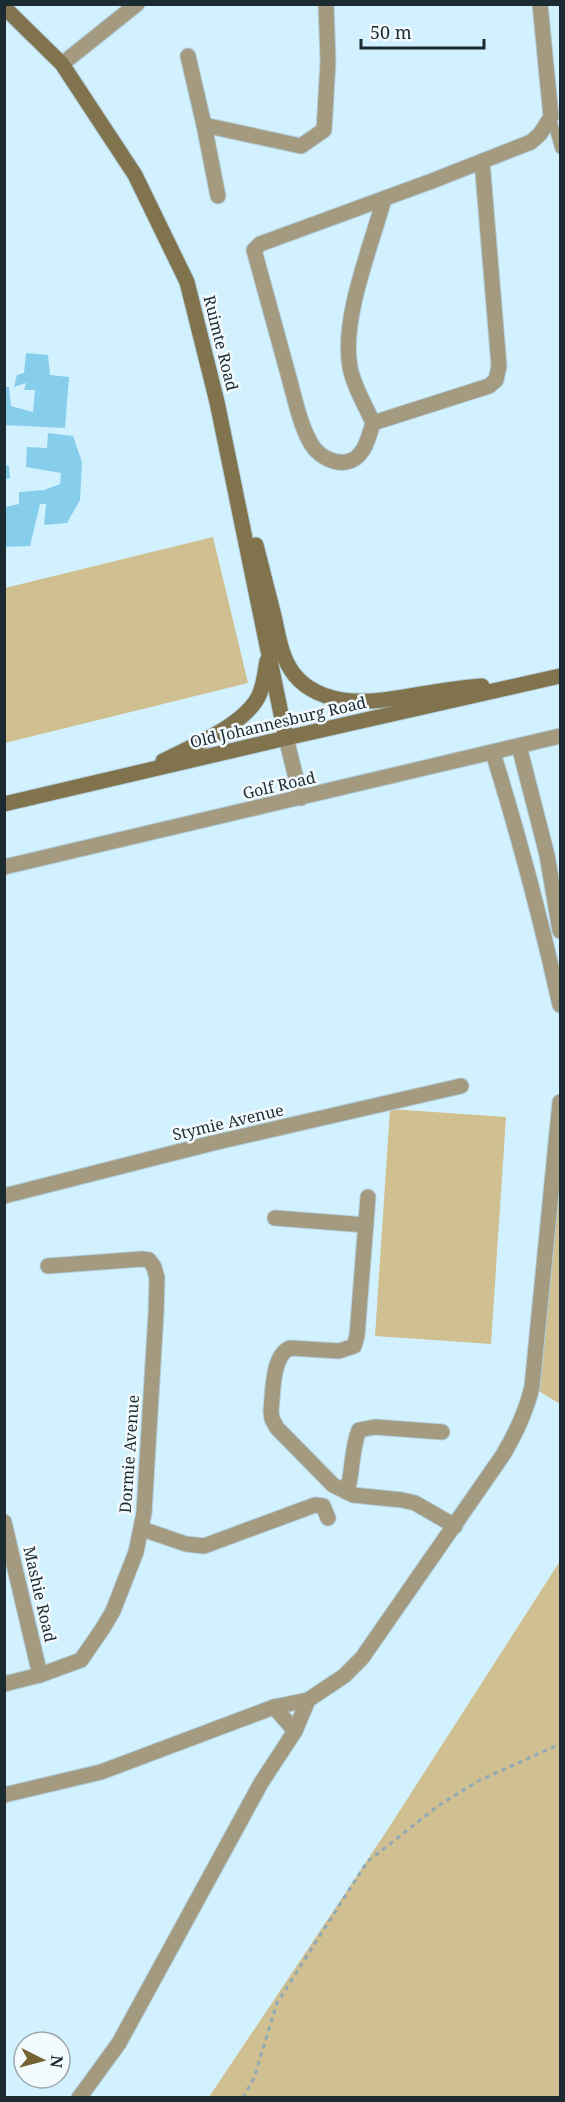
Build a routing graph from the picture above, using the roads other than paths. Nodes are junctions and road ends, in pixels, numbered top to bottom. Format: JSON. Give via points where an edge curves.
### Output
{"nodes":[{"id":1,"x":137,"y":4,"type":"edge"},
{"id":2,"x":326,"y":4,"type":"edge"},
{"id":3,"x":540,"y":4,"type":"edge"},
{"id":4,"x":4,"y":7,"type":"edge"},
{"id":5,"x":188,"y":56,"type":"dead end"},
{"id":6,"x":62,"y":64,"type":"junction"},
{"id":7,"x":551,"y":117,"type":"junction"},
{"id":8,"x":204,"y":125,"type":"junction"},
{"id":9,"x":561,"y":149,"type":"edge"},
{"id":10,"x":482,"y":161,"type":"junction"},
{"id":11,"x":218,"y":195,"type":"dead end"},
{"id":12,"x":384,"y":199,"type":"junction"},
{"id":13,"x":373,"y":423,"type":"junction"},
{"id":14,"x":226,"y":448,"type":"junction"},
{"id":15,"x":269,"y":654,"type":"junction"},
{"id":16,"x":561,"y":676,"type":"edge"},
{"id":17,"x":510,"y":687,"type":"junction"},
{"id":18,"x":561,"y":736,"type":"edge"},
{"id":19,"x":286,"y":738,"type":"junction"},
{"id":20,"x":519,"y":746,"type":"junction"},
{"id":21,"x":493,"y":753,"type":"junction"},
{"id":22,"x":142,"y":772,"type":"junction"},
{"id":23,"x":301,"y":798,"type":"junction"},
{"id":24,"x":4,"y":804,"type":"edge"},
{"id":25,"x":4,"y":867,"type":"edge"},
{"id":26,"x":561,"y":931,"type":"edge"},
{"id":27,"x":561,"y":1005,"type":"edge"},
{"id":28,"x":461,"y":1086,"type":"dead end"},
{"id":29,"x":561,"y":1102,"type":"edge"},
{"id":30,"x":4,"y":1196,"type":"edge"},
{"id":31,"x":368,"y":1197,"type":"dead end"},
{"id":32,"x":275,"y":1218,"type":"dead end"},
{"id":33,"x":366,"y":1225,"type":"junction"},
{"id":34,"x":48,"y":1266,"type":"dead end"},
{"id":35,"x":442,"y":1431,"type":"dead end"},
{"id":36,"x":346,"y":1492,"type":"junction"},
{"id":37,"x":328,"y":1518,"type":"dead end"},
{"id":38,"x":4,"y":1522,"type":"edge"},
{"id":39,"x":455,"y":1526,"type":"junction"},
{"id":40,"x":142,"y":1529,"type":"junction"},
{"id":41,"x":40,"y":1675,"type":"junction"},
{"id":42,"x":4,"y":1684,"type":"edge"},
{"id":43,"x":308,"y":1700,"type":"junction"},
{"id":44,"x":274,"y":1707,"type":"junction"},
{"id":45,"x":295,"y":1731,"type":"junction"},
{"id":46,"x":4,"y":1795,"type":"edge"},
{"id":47,"x":79,"y":2097,"type":"edge"}],
"edges":[{"from":1,"to":6,"type":"street"},
{"from":2,"to":8,"type":"street","via":[[324,130],[301,146]]},
{"from":3,"to":7,"type":"street"},
{"from":4,"to":6,"type":"main road","name":"Ruimte Road"},
{"from":5,"to":8,"type":"street"},
{"from":6,"to":14,"type":"main road","name":"Ruimte Road","via":[[135,175],[187,282]]},
{"from":7,"to":9,"type":"lane"},
{"from":7,"to":10,"type":"street","via":[[531,142]]},
{"from":8,"to":11,"type":"street"},
{"from":10,"to":12,"type":"street"},
{"from":10,"to":13,"type":"street","via":[[499,366],[496,380],[489,386]]},
{"from":12,"to":13,"type":"street","via":[[353,305],[350,340],[351,370]]},
{"from":12,"to":13,"type":"street","via":[[260,244],[254,250],[299,412],[313,447],[340,464],[352,461],[368,441]]},
{"from":14,"to":15,"type":"main road","name":"Ruimte Road"},
{"from":14,"to":17,"type":"main road","via":[[252,527],[284,656],[295,676],[310,690],[332,699],[357,702],[452,688]]},
{"from":15,"to":19,"type":"main road","name":"Ruimte Road"},
{"from":15,"to":22,"type":"main road","via":[[260,693],[250,709],[217,732]]},
{"from":16,"to":17,"type":"main road","name":"Old Johannesburg Road"},
{"from":17,"to":19,"type":"main road","name":"Old Johannesburg Road"},
{"from":18,"to":20,"type":"street","name":"Golf Road"},
{"from":19,"to":22,"type":"main road","name":"Old Johannesburg Road"},
{"from":19,"to":23,"type":"street"},
{"from":20,"to":21,"type":"street","name":"Golf Road"},
{"from":20,"to":26,"type":"street","via":[[547,855]]},
{"from":21,"to":23,"type":"street","name":"Golf Road"},
{"from":21,"to":27,"type":"street"},
{"from":22,"to":24,"type":"main road","name":"Old Johannesburg Road"},
{"from":23,"to":25,"type":"street","name":"Golf Road"},
{"from":28,"to":30,"type":"street","name":"Stymie Avenue"},
{"from":29,"to":39,"type":"street","via":[[532,1387],[518,1430]]},
{"from":31,"to":33,"type":"street"},
{"from":32,"to":33,"type":"street"},
{"from":33,"to":36,"type":"street","via":[[354,1346],[339,1351],[284,1350],[277,1361],[271,1411],[277,1428],[333,1485]]},
{"from":34,"to":40,"type":"street","name":"Dormie Avenue","via":[[142,1259],[150,1260],[154,1267],[156,1314]]},
{"from":35,"to":36,"type":"street","via":[[375,1427],[359,1430]]},
{"from":36,"to":39,"type":"street","via":[[415,1503]]},
{"from":37,"to":40,"type":"street","via":[[323,1506],[315,1505],[204,1546]]},
{"from":38,"to":41,"type":"street","name":"Mashie Road"},
{"from":39,"to":43,"type":"street","via":[[354,1667]]},
{"from":40,"to":41,"type":"street","name":"Dormie Avenue","via":[[113,1611],[103,1628],[81,1659]]},
{"from":41,"to":42,"type":"street","name":"Dormie Avenue"},
{"from":43,"to":44,"type":"street"},
{"from":43,"to":45,"type":"street"},
{"from":44,"to":45,"type":"street"},
{"from":44,"to":46,"type":"street","via":[[101,1772]]},
{"from":45,"to":47,"type":"street","via":[[261,1783],[119,2043]]}]}
